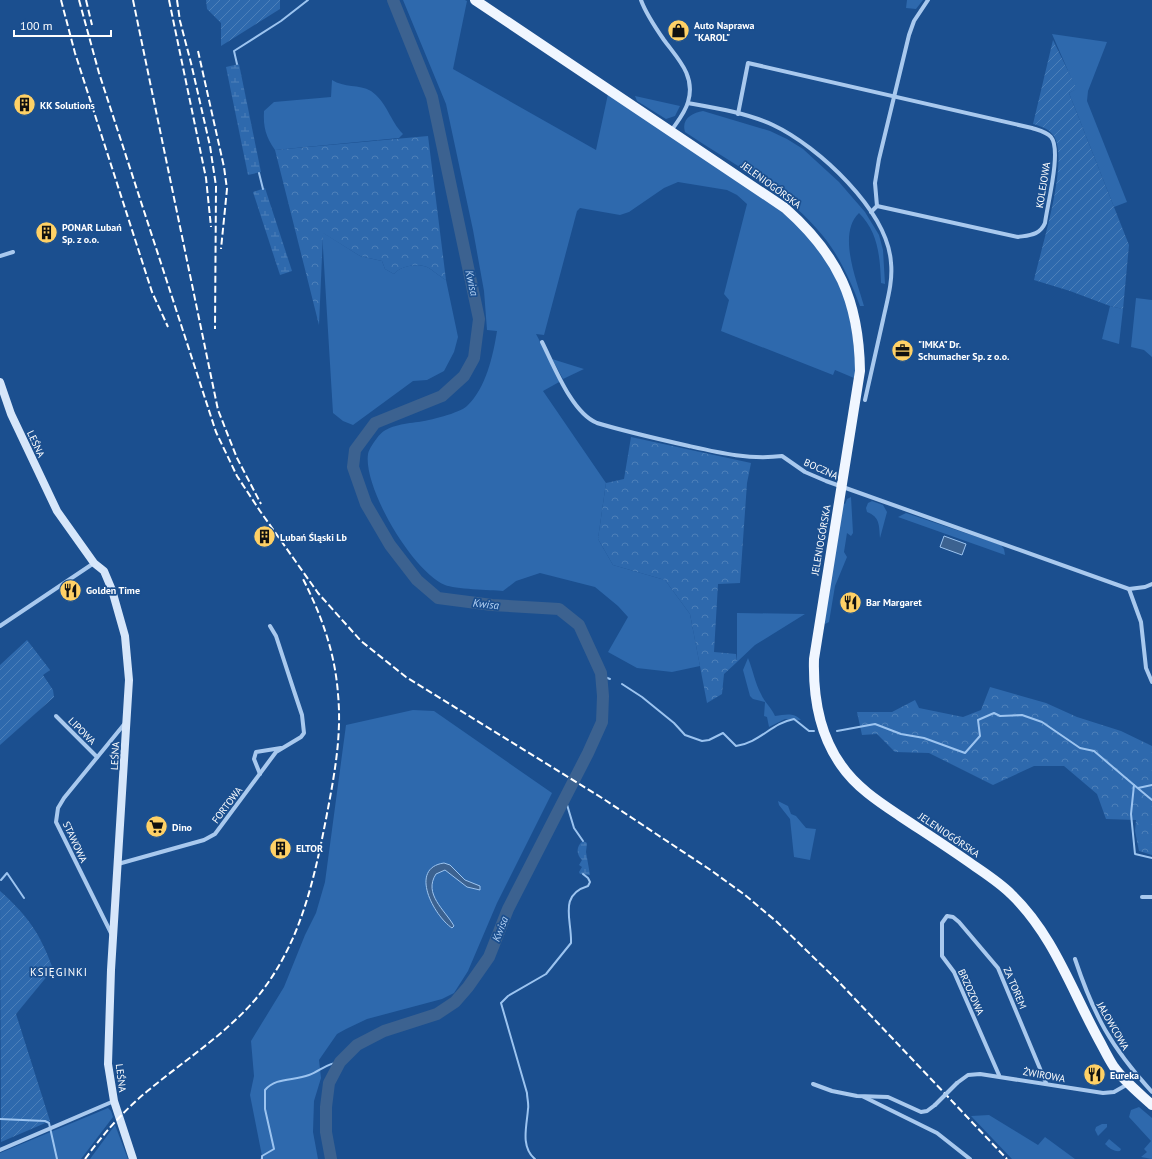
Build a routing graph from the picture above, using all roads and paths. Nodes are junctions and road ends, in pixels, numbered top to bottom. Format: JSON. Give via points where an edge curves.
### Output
{"nodes":[{"id":1,"x":475,"y":0,"type":"edge"},
{"id":2,"x":641,"y":0,"type":"edge"},
{"id":3,"x":928,"y":0,"type":"edge"},
{"id":4,"x":894,"y":96,"type":"junction"},
{"id":5,"x":688,"y":103,"type":"junction"},
{"id":6,"x":738,"y":114,"type":"junction"},
{"id":7,"x":671,"y":132,"type":"junction"},
{"id":8,"x":877,"y":206,"type":"junction"},
{"id":9,"x":871,"y":212,"type":"junction"},
{"id":10,"x":13,"y":252,"type":"dead end"},
{"id":11,"x":0,"y":256,"type":"edge"},
{"id":12,"x":542,"y":342,"type":"dead end"},
{"id":13,"x":0,"y":382,"type":"edge"},
{"id":14,"x":865,"y":400,"type":"dead end"},
{"id":15,"x":842,"y":488,"type":"junction"},
{"id":16,"x":94,"y":563,"type":"junction"},
{"id":17,"x":1152,"y":584,"type":"edge"},
{"id":18,"x":1129,"y":589,"type":"junction"},
{"id":19,"x":0,"y":626,"type":"edge"},
{"id":20,"x":270,"y":626,"type":"dead end"},
{"id":21,"x":1152,"y":682,"type":"edge"},
{"id":22,"x":56,"y":716,"type":"dead end"},
{"id":23,"x":127,"y":720,"type":"junction"},
{"id":24,"x":283,"y":748,"type":"junction"},
{"id":25,"x":97,"y":757,"type":"junction"},
{"id":26,"x":260,"y":774,"type":"junction"},
{"id":27,"x":118,"y":864,"type":"junction"},
{"id":28,"x":1142,"y":897,"type":"dead end"},
{"id":29,"x":1152,"y":897,"type":"edge"},
{"id":30,"x":947,"y":916,"type":"joint"},
{"id":31,"x":114,"y":938,"type":"junction"},
{"id":32,"x":1076,"y":959,"type":"dead end"},
{"id":33,"x":999,"y":1075,"type":"junction"},
{"id":34,"x":813,"y":1084,"type":"dead end"},
{"id":35,"x":1046,"y":1084,"type":"junction"},
{"id":36,"x":1129,"y":1084,"type":"junction"},
{"id":37,"x":1152,"y":1092,"type":"edge"},
{"id":38,"x":862,"y":1096,"type":"junction"},
{"id":39,"x":114,"y":1101,"type":"junction"},
{"id":40,"x":1152,"y":1105,"type":"edge"},
{"id":41,"x":0,"y":1150,"type":"edge"},
{"id":42,"x":133,"y":1159,"type":"edge"},
{"id":43,"x":970,"y":1159,"type":"edge"}],
"edges":[{"from":1,"to":7,"type":"main road","name":"JELENIOGÓRSKA"},
{"from":2,"to":5,"type":"street","via":[[652,22],[687,73],[691,86]]},
{"from":3,"to":4,"type":"street","via":[[914,20]]},
{"from":4,"to":6,"type":"street","name":"KOLEJOWA","via":[[748,63]]},
{"from":4,"to":8,"type":"street","via":[[875,183]]},
{"from":4,"to":8,"type":"street","name":"KOLEJOWA","via":[[1047,133],[1053,138],[1055,145],[1054,171],[1042,229],[1028,236],[1018,237]]},
{"from":5,"to":6,"type":"street"},
{"from":5,"to":7,"type":"street"},
{"from":6,"to":9,"type":"street","via":[[771,124],[804,144],[851,187]]},
{"from":7,"to":15,"type":"main road","name":"JELENIOGÓRSKA","via":[[785,208],[822,245],[840,276],[853,311],[860,365]]},
{"from":8,"to":9,"type":"street"},
{"from":9,"to":14,"type":"street","via":[[888,243],[892,265],[890,286]]},
{"from":10,"to":11,"type":"street"},
{"from":12,"to":15,"type":"street","name":"BOCZNA","via":[[574,402],[592,421],[668,442],[735,456],[782,456],[805,472]]},
{"from":13,"to":16,"type":"main road","name":"LEŚNA","via":[[11,414],[57,511]]},
{"from":15,"to":18,"type":"street","name":"BOCZNA"},
{"from":15,"to":36,"type":"main road","name":"JELENIOGÓRSKA","via":[[814,659],[818,714],[832,750],[841,766],[860,787],[988,876],[1029,912],[1046,936],[1114,1066]]},
{"from":16,"to":19,"type":"street"},
{"from":16,"to":23,"type":"main road","name":"LEŚNA","via":[[104,571],[125,636],[129,668]]},
{"from":17,"to":18,"type":"street"},
{"from":18,"to":21,"type":"street","via":[[1141,622],[1146,668]]},
{"from":20,"to":24,"type":"street","name":"FORTOWA","via":[[276,636],[302,715],[304,733]]},
{"from":22,"to":25,"type":"street","name":"LIPOWA"},
{"from":23,"to":25,"type":"street","name":"STAWOWA"},
{"from":23,"to":27,"type":"main road","name":"LEŚNA"},
{"from":24,"to":26,"type":"street","name":"FORTOWA","via":[[276,752]]},
{"from":24,"to":26,"type":"street","name":"FORTOWA","via":[[256,752],[254,759]]},
{"from":25,"to":31,"type":"street","name":"STAWOWA","via":[[64,798],[56,818],[73,858]]},
{"from":26,"to":27,"type":"street","name":"FORTOWA","via":[[215,834],[204,840]]},
{"from":27,"to":31,"type":"main road","name":"LEŚNA"},
{"from":28,"to":29,"type":"street"},
{"from":30,"to":33,"type":"street","name":"BRZOZOWA","via":[[942,923],[942,956],[954,972]]},
{"from":30,"to":35,"type":"street","name":"ZA TOREM","via":[[959,922],[998,968]]},
{"from":31,"to":39,"type":"main road","name":"LEŚNA","via":[[108,1064]]},
{"from":32,"to":37,"type":"street","name":"JAŁOWCOWA","via":[[1092,1008],[1101,1024],[1126,1062]]},
{"from":33,"to":35,"type":"street","name":"ŻWIROWA"},
{"from":33,"to":38,"type":"street","name":"ŻWIROWA","bridge":true,"via":[[972,1074],[957,1083],[928,1111],[921,1112],[888,1097]]},
{"from":34,"to":38,"type":"street","via":[[832,1092]]},
{"from":35,"to":36,"type":"street","name":"ŻWIROWA","via":[[1103,1093],[1114,1092]]},
{"from":36,"to":40,"type":"main road","name":"JELENIOGÓRSKA"},
{"from":38,"to":43,"type":"street","via":[[937,1133]]},
{"from":39,"to":41,"type":"street"},
{"from":39,"to":42,"type":"main road","name":"LEŚNA"}]}
